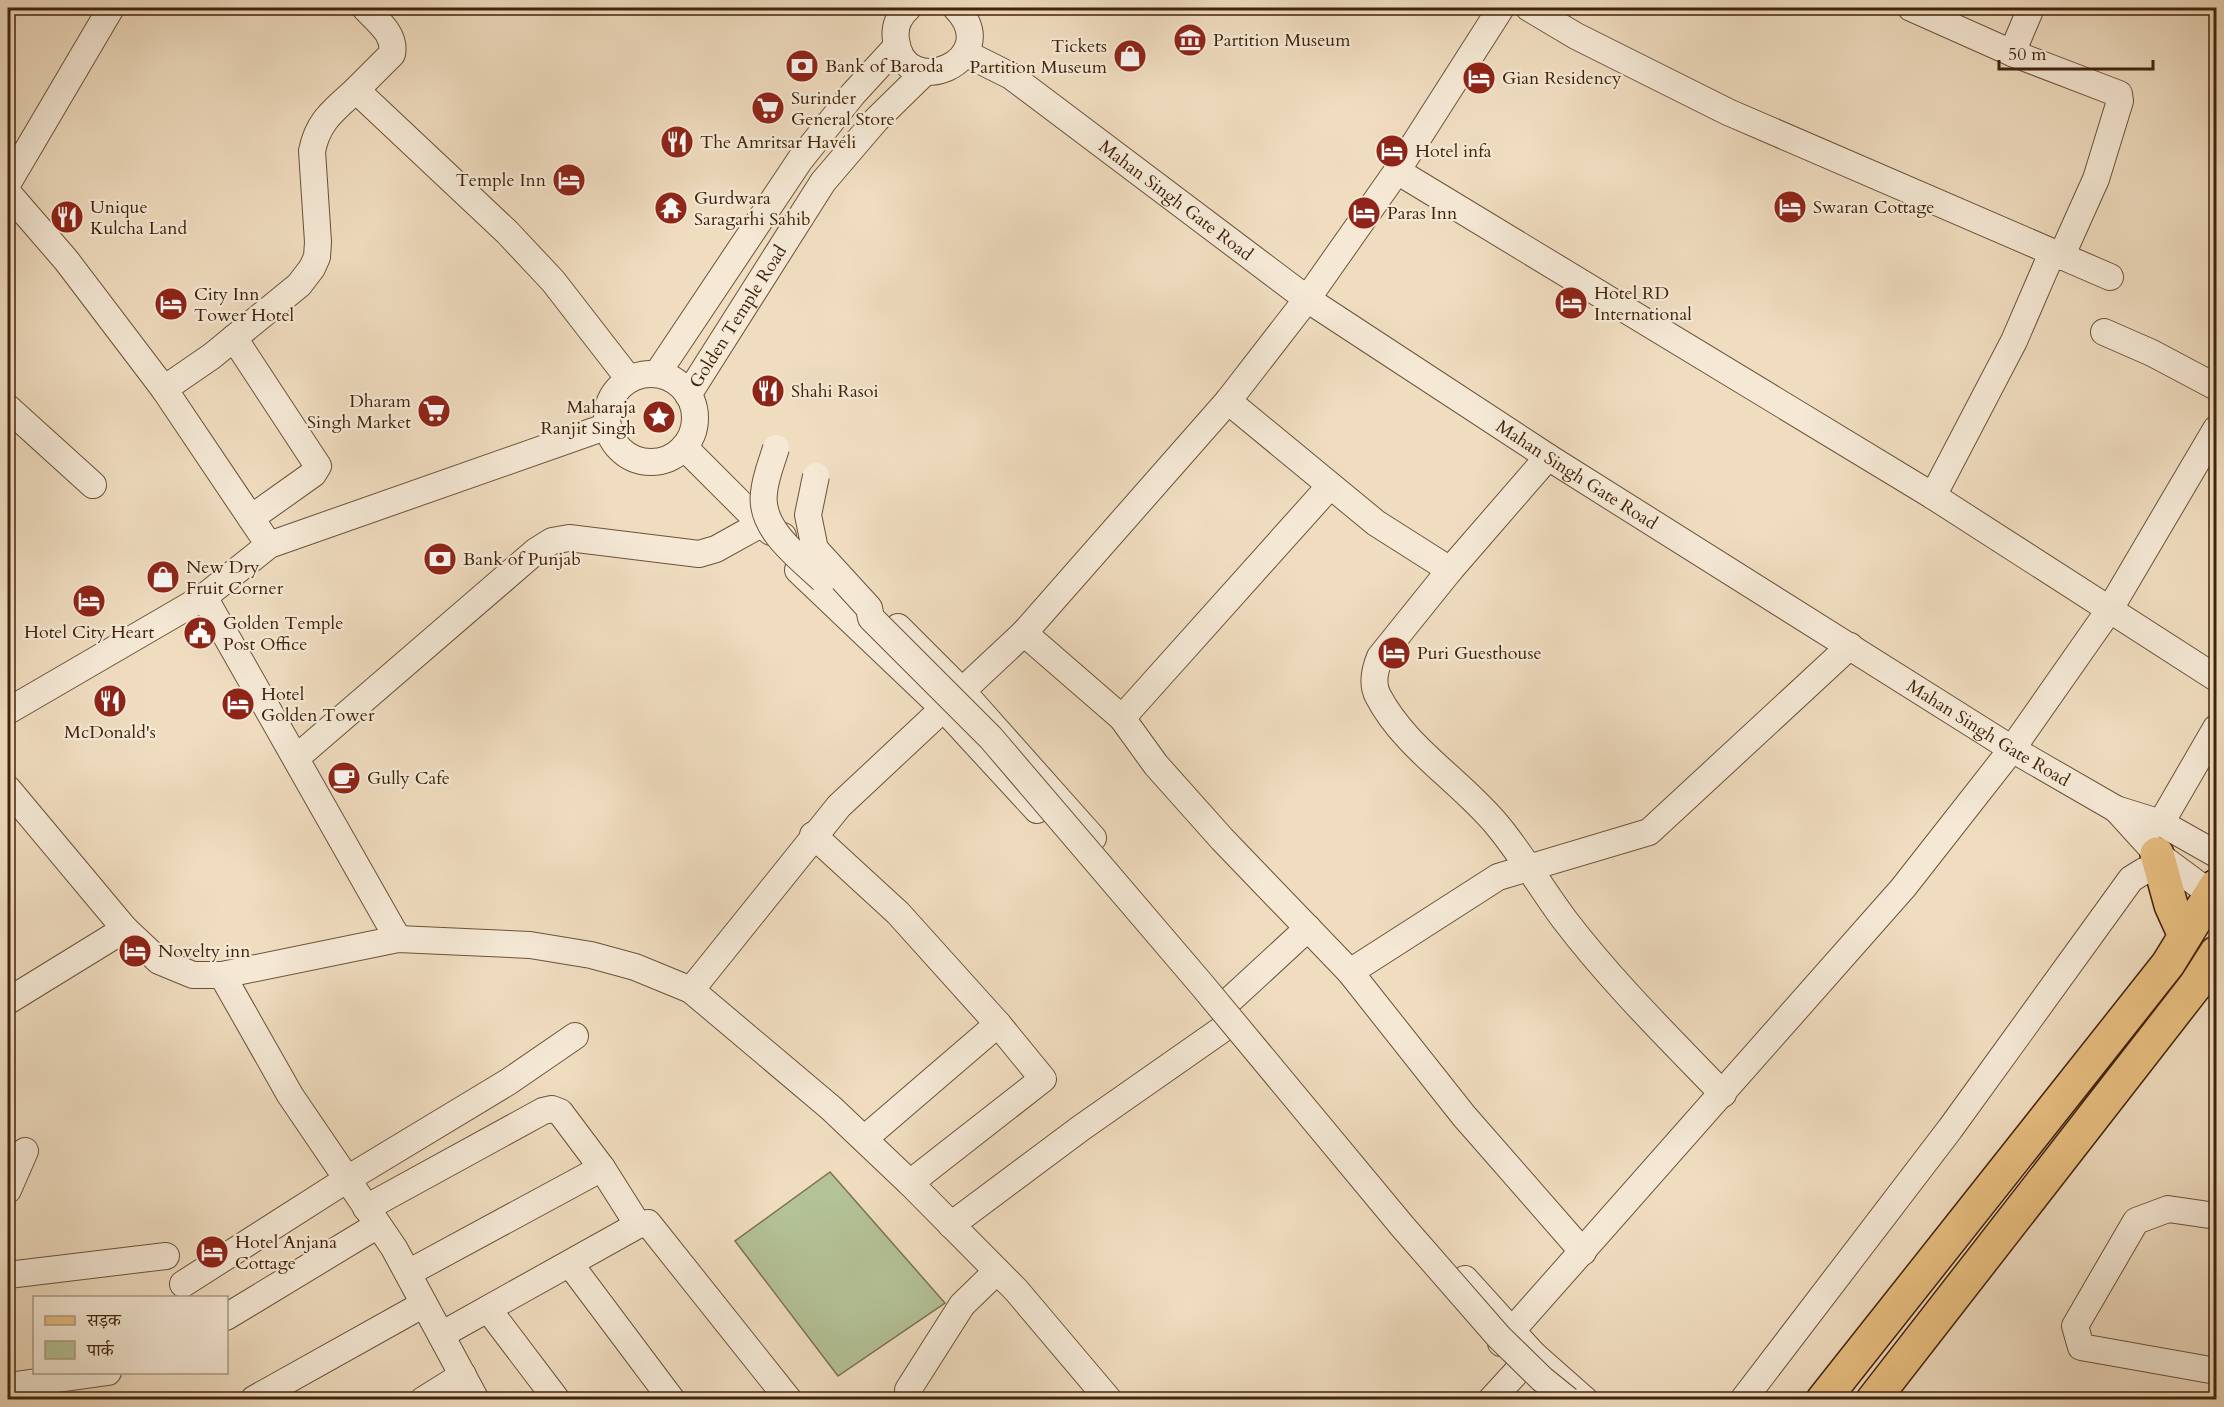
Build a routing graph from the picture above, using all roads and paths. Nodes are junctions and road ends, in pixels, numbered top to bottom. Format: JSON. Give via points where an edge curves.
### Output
{"nodes":[{"id":1,"x":111,"y":8,"type":"edge"},
{"id":2,"x":366,"y":8,"type":"edge"},
{"id":3,"x":908,"y":8,"type":"edge"},
{"id":4,"x":956,"y":8,"type":"edge"},
{"id":5,"x":1501,"y":8,"type":"edge"},
{"id":6,"x":1529,"y":8,"type":"edge"},
{"id":7,"x":1911,"y":8,"type":"edge"},
{"id":8,"x":2031,"y":8,"type":"edge"},
{"id":9,"x":897,"y":46,"type":"junction"},
{"id":10,"x":965,"y":53,"type":"junction"},
{"id":11,"x":2012,"y":53,"type":"junction"},
{"id":12,"x":925,"y":72,"type":"junction"},
{"id":13,"x":356,"y":90,"type":"junction"},
{"id":14,"x":1397,"y":171,"type":"junction"},
{"id":15,"x":8,"y":183,"type":"edge"},
{"id":16,"x":8,"y":193,"type":"edge"},
{"id":17,"x":2056,"y":255,"type":"junction"},
{"id":18,"x":2110,"y":277,"type":"dead end"},
{"id":19,"x":1307,"y":299,"type":"junction"},
{"id":20,"x":2104,"y":332,"type":"dead end"},
{"id":21,"x":234,"y":338,"type":"junction"},
{"id":22,"x":657,"y":374,"type":"junction"},
{"id":23,"x":629,"y":380,"type":"junction"},
{"id":24,"x":2217,"y":387,"type":"edge"},
{"id":25,"x":164,"y":389,"type":"junction"},
{"id":26,"x":688,"y":395,"type":"junction"},
{"id":27,"x":1228,"y":401,"type":"junction"},
{"id":28,"x":8,"y":408,"type":"edge"},
{"id":29,"x":608,"y":426,"type":"junction"},
{"id":30,"x":2217,"y":429,"type":"edge"},
{"id":31,"x":684,"y":447,"type":"junction"},
{"id":32,"x":776,"y":448,"type":"dead end"},
{"id":33,"x":1548,"y":457,"type":"junction"},
{"id":34,"x":816,"y":476,"type":"dead end"},
{"id":35,"x":93,"y":485,"type":"dead end"},
{"id":36,"x":1329,"y":487,"type":"junction"},
{"id":37,"x":1934,"y":496,"type":"junction"},
{"id":38,"x":251,"y":518,"type":"junction"},
{"id":39,"x":766,"y":528,"type":"junction"},
{"id":40,"x":269,"y":545,"type":"junction"},
{"id":41,"x":1450,"y":570,"type":"junction"},
{"id":42,"x":204,"y":597,"type":"junction"},
{"id":43,"x":2110,"y":609,"type":"junction"},
{"id":44,"x":872,"y":618,"type":"junction"},
{"id":45,"x":1024,"y":633,"type":"junction"},
{"id":46,"x":1850,"y":646,"type":"junction"},
{"id":47,"x":2217,"y":678,"type":"edge"},
{"id":48,"x":963,"y":692,"type":"junction"},
{"id":49,"x":944,"y":709,"type":"junction"},
{"id":50,"x":8,"y":711,"type":"edge"},
{"id":51,"x":1122,"y":718,"type":"junction"},
{"id":52,"x":2217,"y":728,"type":"edge"},
{"id":53,"x":2012,"y":749,"type":"junction"},
{"id":54,"x":296,"y":758,"type":"junction"},
{"id":55,"x":8,"y":789,"type":"edge"},
{"id":56,"x":813,"y":835,"type":"junction"},
{"id":57,"x":2159,"y":848,"type":"junction"},
{"id":58,"x":2217,"y":854,"type":"edge"},
{"id":59,"x":1529,"y":867,"type":"junction"},
{"id":60,"x":2215,"y":892,"type":"edge"},
{"id":61,"x":1308,"y":928,"type":"junction"},
{"id":62,"x":124,"y":929,"type":"junction"},
{"id":63,"x":2186,"y":936,"type":"junction"},
{"id":64,"x":398,"y":939,"type":"junction"},
{"id":65,"x":2217,"y":953,"type":"edge"},
{"id":66,"x":1350,"y":972,"type":"junction"},
{"id":67,"x":222,"y":975,"type":"junction"},
{"id":68,"x":2206,"y":981,"type":"edge"},
{"id":69,"x":691,"y":990,"type":"junction"},
{"id":70,"x":1230,"y":1000,"type":"junction"},
{"id":71,"x":8,"y":1001,"type":"edge"},
{"id":72,"x":998,"y":1024,"type":"junction"},
{"id":73,"x":1224,"y":1028,"type":"junction"},
{"id":74,"x":575,"y":1036,"type":"dead end"},
{"id":75,"x":1723,"y":1094,"type":"junction"},
{"id":76,"x":864,"y":1139,"type":"junction"},
{"id":77,"x":25,"y":1151,"type":"dead end"},
{"id":78,"x":602,"y":1168,"type":"junction"},
{"id":79,"x":349,"y":1179,"type":"junction"},
{"id":80,"x":910,"y":1183,"type":"junction"},
{"id":81,"x":8,"y":1190,"type":"edge"},
{"id":82,"x":372,"y":1216,"type":"junction"},
{"id":83,"x":2217,"y":1216,"type":"edge"},
{"id":84,"x":951,"y":1225,"type":"junction"},
{"id":85,"x":638,"y":1226,"type":"junction"},
{"id":86,"x":1583,"y":1252,"type":"junction"},
{"id":87,"x":166,"y":1257,"type":"dead end"},
{"id":88,"x":570,"y":1264,"type":"junction"},
{"id":89,"x":997,"y":1271,"type":"junction"},
{"id":90,"x":408,"y":1273,"type":"junction"},
{"id":91,"x":8,"y":1275,"type":"edge"},
{"id":92,"x":183,"y":1284,"type":"dead end"},
{"id":93,"x":424,"y":1304,"type":"junction"},
{"id":94,"x":488,"y":1309,"type":"junction"},
{"id":95,"x":228,"y":1316,"type":"edge"},
{"id":96,"x":441,"y":1335,"type":"junction"},
{"id":97,"x":1505,"y":1340,"type":"junction"},
{"id":98,"x":1526,"y":1362,"type":"junction"},
{"id":99,"x":2217,"y":1371,"type":"edge"},
{"id":100,"x":94,"y":1374,"type":"edge"},
{"id":101,"x":463,"y":1375,"type":"junction"},
{"id":102,"x":8,"y":1386,"type":"edge"},
{"id":103,"x":908,"y":1390,"type":"dead end"},
{"id":104,"x":254,"y":1399,"type":"edge"},
{"id":105,"x":423,"y":1400,"type":"edge"},
{"id":106,"x":476,"y":1400,"type":"edge"},
{"id":107,"x":557,"y":1400,"type":"edge"},
{"id":108,"x":672,"y":1400,"type":"edge"},
{"id":109,"x":789,"y":1400,"type":"edge"},
{"id":110,"x":1109,"y":1400,"type":"edge"},
{"id":111,"x":1491,"y":1400,"type":"edge"},
{"id":112,"x":1552,"y":1400,"type":"edge"},
{"id":113,"x":1568,"y":1400,"type":"edge"},
{"id":114,"x":1586,"y":1400,"type":"edge"},
{"id":115,"x":1743,"y":1400,"type":"edge"},
{"id":116,"x":1823,"y":1400,"type":"edge"},
{"id":117,"x":1873,"y":1400,"type":"edge"}],
"edges":[{"from":1,"to":15,"type":"street"},
{"from":2,"to":13,"type":"street","via":[[389,33],[393,48],[392,54]]},
{"from":3,"to":9,"type":"street","via":[[897,22]]},
{"from":4,"to":10,"type":"street","via":[[969,30]]},
{"from":5,"to":14,"type":"street"},
{"from":6,"to":17,"type":"street","via":[[1576,36],[1728,112]]},
{"from":7,"to":11,"type":"street"},
{"from":8,"to":11,"type":"street"},
{"from":9,"to":12,"type":"street","via":[[907,63]]},
{"from":9,"to":22,"type":"street","name":"Golden Temple Road","via":[[800,160]]},
{"from":10,"to":12,"type":"street","via":[[948,69]]},
{"from":10,"to":19,"type":"street","name":"Mahan Singh Gate Road","via":[[1011,76],[1038,95]]},
{"from":11,"to":17,"type":"street","via":[[2110,89],[2121,98],[2096,179]]},
{"from":12,"to":26,"type":"street","name":"Golden Temple Road","via":[[876,120],[824,182]]},
{"from":13,"to":21,"type":"street","via":[[325,119],[315,138],[312,151],[318,242],[312,268],[299,285]]},
{"from":13,"to":23,"type":"street","via":[[507,232],[545,273]]},
{"from":14,"to":19,"type":"street"},
{"from":14,"to":37,"type":"street"},
{"from":16,"to":25,"type":"street","via":[[66,260]]},
{"from":17,"to":18,"type":"street"},
{"from":17,"to":37,"type":"street"},
{"from":19,"to":27,"type":"street"},
{"from":19,"to":33,"type":"street","name":"Mahan Singh Gate Road"},
{"from":20,"to":24,"type":"street"},
{"from":21,"to":25,"type":"street"},
{"from":21,"to":38,"type":"street","via":[[318,466],[313,474]]},
{"from":22,"to":23,"type":"street","via":[[642,374]]},
{"from":22,"to":26,"type":"street","via":[[675,381]]},
{"from":23,"to":29,"type":"street","via":[[610,400]]},
{"from":25,"to":38,"type":"street"},
{"from":26,"to":31,"type":"street","via":[[695,422]]},
{"from":27,"to":36,"type":"street"},
{"from":27,"to":45,"type":"street"},
{"from":28,"to":35,"type":"street"},
{"from":29,"to":31,"type":"street","via":[[621,450],[646,462],[661,461]]},
{"from":29,"to":40,"type":"street"},
{"from":30,"to":43,"type":"street"},
{"from":31,"to":39,"type":"street"},
{"from":32,"to":44,"type":"street","bridge":true,"via":[[763,494],[766,518],[791,550],[860,616]]},
{"from":33,"to":41,"type":"street"},
{"from":33,"to":46,"type":"street","name":"Mahan Singh Gate Road"},
{"from":34,"to":44,"type":"street","bridge":true,"via":[[808,515],[815,549],[869,608]]},
{"from":36,"to":41,"type":"street","via":[[1382,527]]},
{"from":36,"to":51,"type":"street"},
{"from":37,"to":43,"type":"street"},
{"from":38,"to":40,"type":"street"},
{"from":39,"to":48,"type":"street","via":[[789,538],[870,599]]},
{"from":39,"to":49,"type":"street","via":[[776,550]]},
{"from":39,"to":54,"type":"street","via":[[699,554],[569,537],[552,541]]},
{"from":40,"to":42,"type":"street"},
{"from":41,"to":59,"type":"street","via":[[1380,657],[1374,672],[1376,693],[1389,715],[1497,825]]},
{"from":42,"to":50,"type":"street"},
{"from":42,"to":54,"type":"street"},
{"from":43,"to":47,"type":"street"},
{"from":43,"to":53,"type":"street"},
{"from":44,"to":113,"type":"street","bridge":true,"via":[[991,738],[1498,1337]]},
{"from":45,"to":48,"type":"street"},
{"from":45,"to":51,"type":"street"},
{"from":46,"to":53,"type":"street","name":"Mahan Singh Gate Road"},
{"from":46,"to":59,"type":"street","via":[[1649,832]]},
{"from":48,"to":49,"type":"street"},
{"from":48,"to":70,"type":"street","via":[[1041,776]]},
{"from":49,"to":56,"type":"street","via":[[879,767]]},
{"from":49,"to":73,"type":"street"},
{"from":51,"to":61,"type":"street","via":[[1171,781]]},
{"from":52,"to":57,"type":"street"},
{"from":53,"to":57,"type":"street","name":"Mahan Singh Gate Road","via":[[2116,809]]},
{"from":53,"to":75,"type":"street","via":[[1903,888]]},
{"from":54,"to":64,"type":"street"},
{"from":55,"to":62,"type":"street"},
{"from":56,"to":69,"type":"street"},
{"from":56,"to":72,"type":"street","via":[[898,913]]},
{"from":57,"to":58,"type":"street"},
{"from":57,"to":60,"type":"street"},
{"from":57,"to":63,"type":"main road","via":[[2171,905]]},
{"from":57,"to":115,"type":"street","via":[[2144,871],[2131,879],[1950,1129]]},
{"from":59,"to":66,"type":"street","via":[[1498,877]]},
{"from":59,"to":75,"type":"street","via":[[1563,918],[1623,991]]},
{"from":60,"to":63,"type":"main road"},
{"from":61,"to":66,"type":"street"},
{"from":61,"to":70,"type":"street"},
{"from":62,"to":67,"type":"street","via":[[159,961],[193,975]]},
{"from":62,"to":71,"type":"street"},
{"from":63,"to":116,"type":"main road","via":[[2168,964]]},
{"from":64,"to":67,"type":"street"},
{"from":64,"to":69,"type":"street","via":[[530,945],[580,953],[635,967]]},
{"from":65,"to":68,"type":"main road"},
{"from":66,"to":86,"type":"street","via":[[1464,1116]]},
{"from":67,"to":79,"type":"street","via":[[290,1095]]},
{"from":68,"to":117,"type":"main road"},
{"from":69,"to":76,"type":"street"},
{"from":70,"to":97,"type":"street"},
{"from":72,"to":76,"type":"street"},
{"from":72,"to":80,"type":"street","via":[[1043,1079]]},
{"from":73,"to":84,"type":"street"},
{"from":73,"to":97,"type":"street"},
{"from":74,"to":79,"type":"street","via":[[517,1077]]},
{"from":75,"to":86,"type":"street"},
{"from":76,"to":80,"type":"street"},
{"from":77,"to":81,"type":"street"},
{"from":78,"to":82,"type":"street","via":[[560,1112],[552,1109]]},
{"from":78,"to":85,"type":"street"},
{"from":78,"to":90,"type":"street"},
{"from":79,"to":82,"type":"street"},
{"from":79,"to":92,"type":"street"},
{"from":80,"to":84,"type":"street"},
{"from":82,"to":90,"type":"street"},
{"from":82,"to":95,"type":"street"},
{"from":83,"to":99,"type":"street","via":[[2168,1209],[2136,1221],[2075,1326],[2081,1347]]},
{"from":84,"to":89,"type":"street"},
{"from":85,"to":88,"type":"street"},
{"from":85,"to":109,"type":"street","via":[[648,1223],[652,1227]]},
{"from":86,"to":97,"type":"street"},
{"from":87,"to":91,"type":"street"},
{"from":88,"to":94,"type":"street"},
{"from":88,"to":108,"type":"street"},
{"from":89,"to":103,"type":"street","via":[[962,1305]]},
{"from":89,"to":110,"type":"street"},
{"from":90,"to":93,"type":"street"},
{"from":93,"to":96,"type":"street"},
{"from":93,"to":104,"type":"street"},
{"from":94,"to":96,"type":"street"},
{"from":94,"to":107,"type":"street"},
{"from":96,"to":101,"type":"street"},
{"from":97,"to":98,"type":"street"},
{"from":98,"to":111,"type":"street"},
{"from":98,"to":112,"type":"street"},
{"from":98,"to":114,"type":"street"},
{"from":100,"to":102,"type":"street"},
{"from":101,"to":105,"type":"street"},
{"from":101,"to":106,"type":"street"}]}
